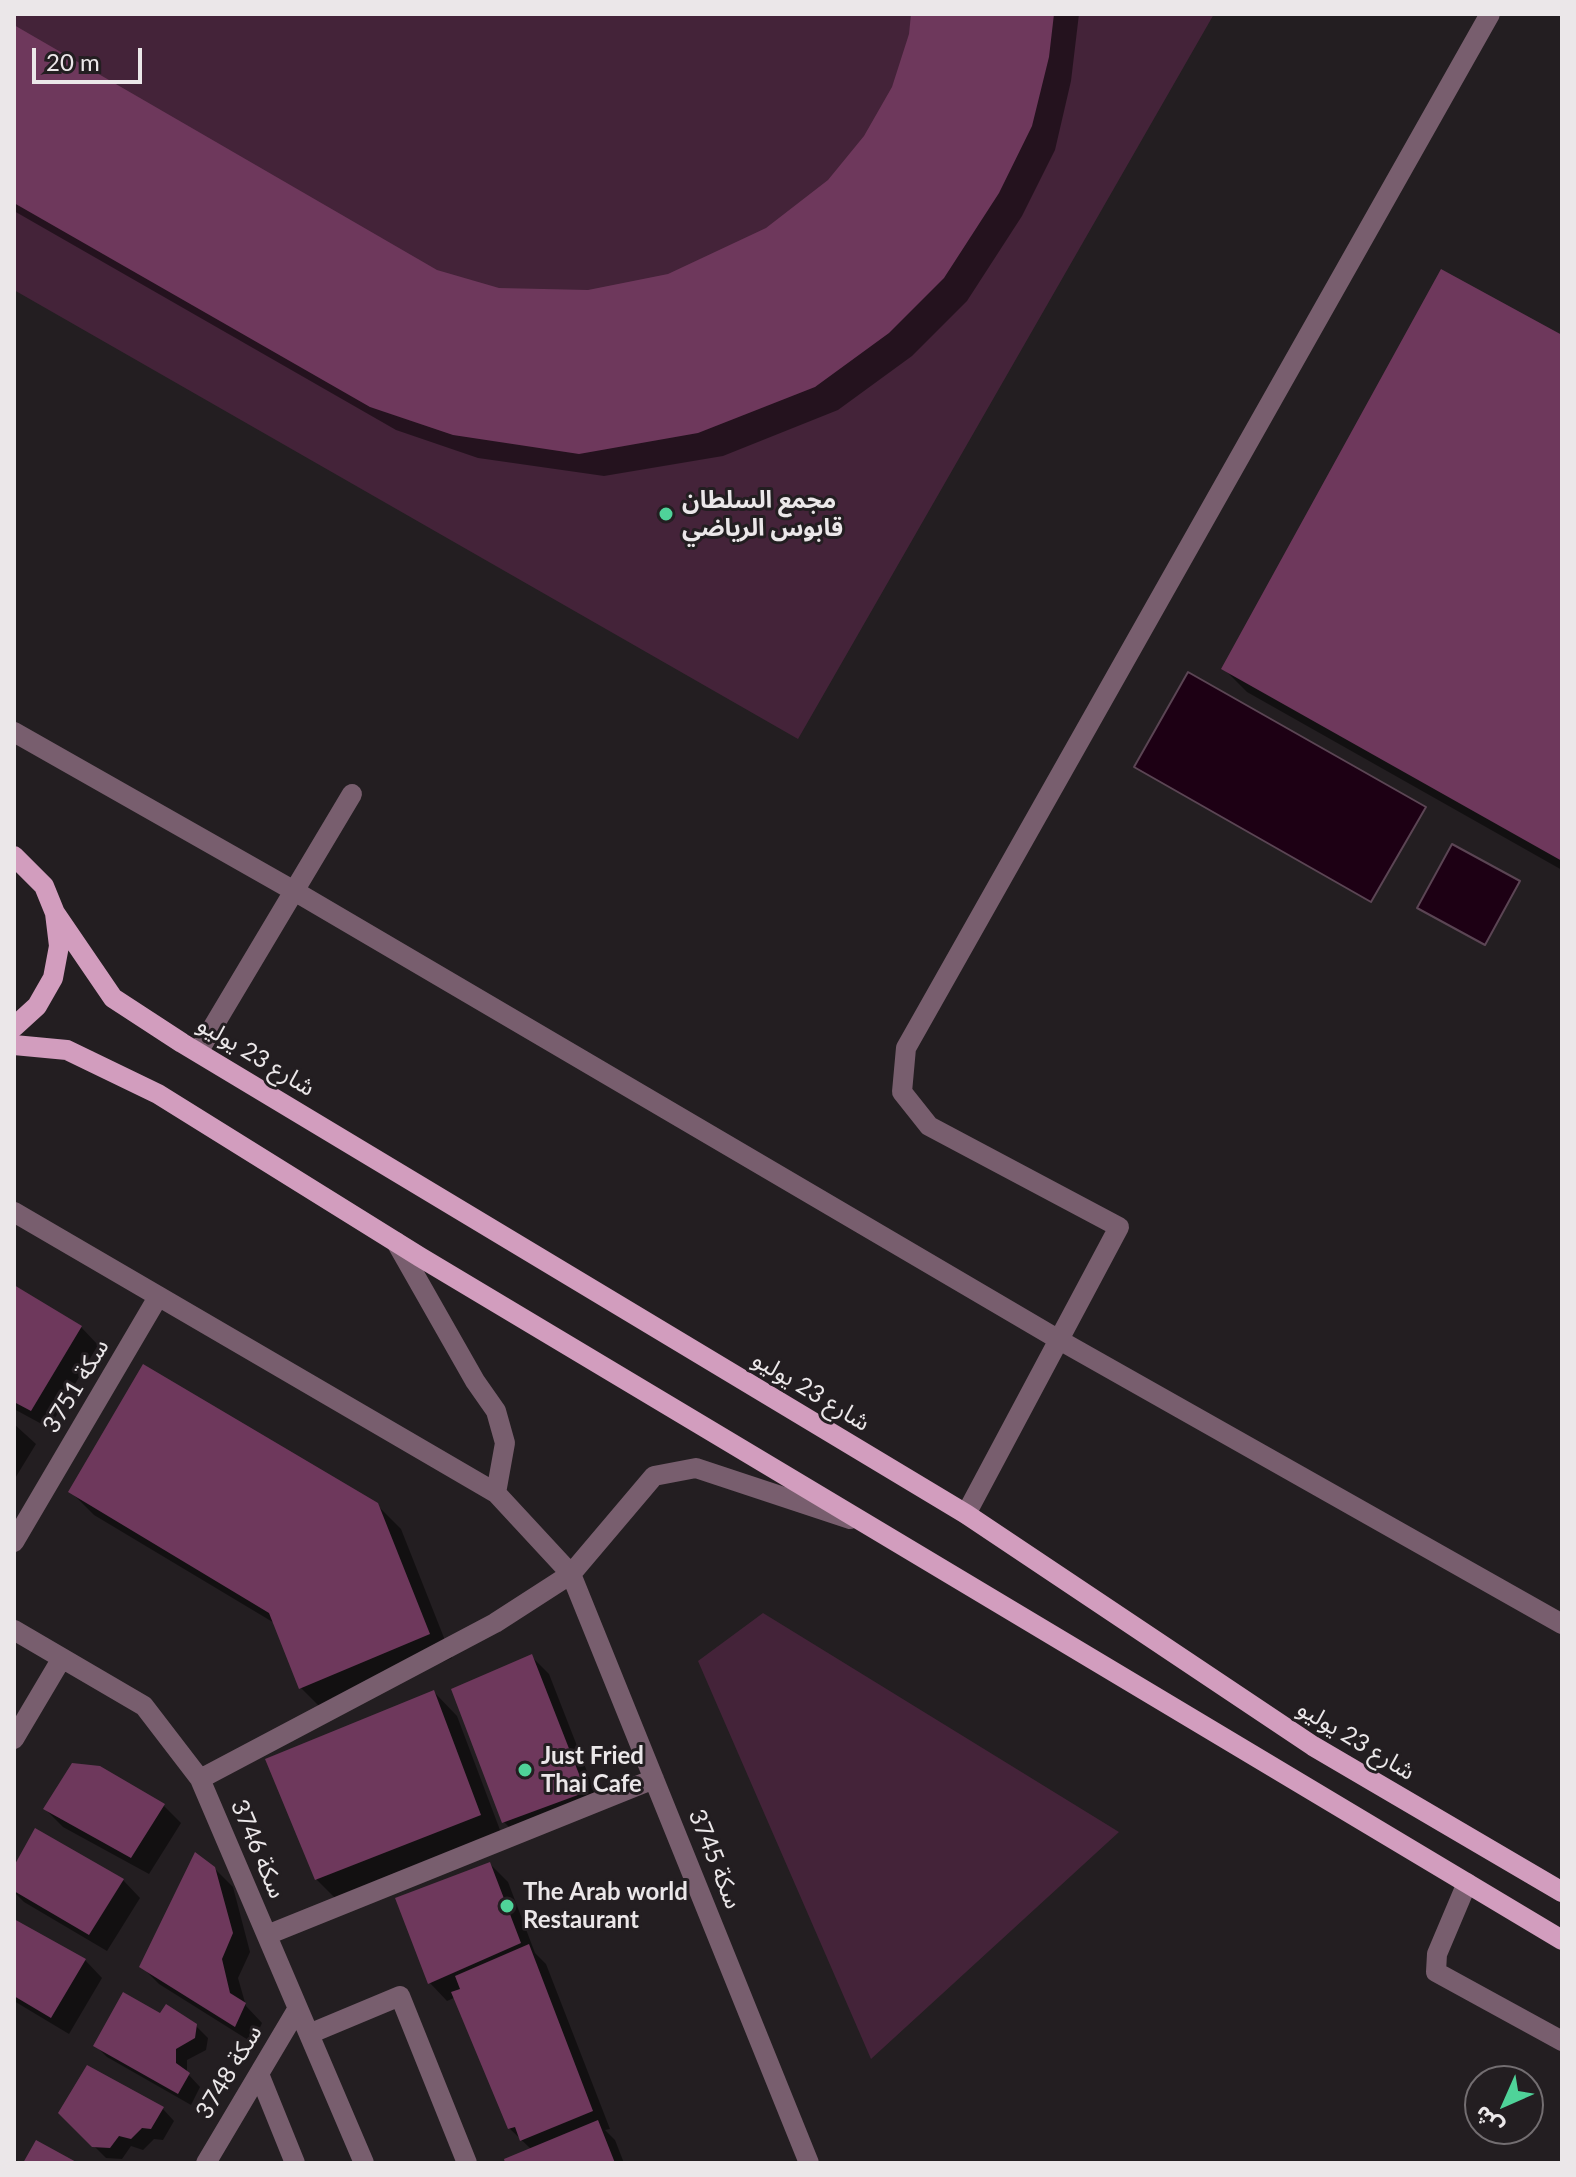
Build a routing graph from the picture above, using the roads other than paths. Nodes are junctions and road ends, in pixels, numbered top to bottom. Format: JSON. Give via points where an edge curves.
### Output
{"nodes":[{"id":1,"x":1490,"y":14,"type":"edge"},
{"id":2,"x":14,"y":732,"type":"edge"},
{"id":3,"x":352,"y":794,"type":"dead end"},
{"id":4,"x":14,"y":856,"type":"edge"},
{"id":5,"x":296,"y":892,"type":"junction"},
{"id":6,"x":55,"y":913,"type":"junction"},
{"id":7,"x":14,"y":1027,"type":"edge"},
{"id":8,"x":14,"y":1045,"type":"edge"},
{"id":9,"x":198,"y":1052,"type":"junction"},
{"id":10,"x":14,"y":1212,"type":"edge"},
{"id":11,"x":396,"y":1242,"type":"junction"},
{"id":12,"x":158,"y":1297,"type":"junction"},
{"id":13,"x":1061,"y":1341,"type":"junction"},
{"id":14,"x":496,"y":1493,"type":"junction"},
{"id":15,"x":966,"y":1514,"type":"junction"},
{"id":16,"x":866,"y":1524,"type":"junction"},
{"id":17,"x":14,"y":1542,"type":"edge"},
{"id":18,"x":571,"y":1574,"type":"junction"},
{"id":19,"x":1562,"y":1624,"type":"edge"},
{"id":20,"x":14,"y":1630,"type":"edge"},
{"id":21,"x":62,"y":1658,"type":"junction"},
{"id":22,"x":14,"y":1739,"type":"edge"},
{"id":23,"x":200,"y":1779,"type":"junction"},
{"id":24,"x":654,"y":1779,"type":"junction"},
{"id":25,"x":1467,"y":1883,"type":"junction"},
{"id":26,"x":1562,"y":1892,"type":"edge"},
{"id":27,"x":267,"y":1935,"type":"junction"},
{"id":28,"x":1562,"y":1940,"type":"edge"},
{"id":29,"x":298,"y":2008,"type":"junction"},
{"id":30,"x":1559,"y":2032,"type":"edge"},
{"id":31,"x":309,"y":2034,"type":"junction"},
{"id":32,"x":259,"y":2074,"type":"junction"},
{"id":33,"x":206,"y":2163,"type":"edge"},
{"id":34,"x":295,"y":2163,"type":"edge"},
{"id":35,"x":364,"y":2163,"type":"edge"},
{"id":36,"x":467,"y":2163,"type":"edge"},
{"id":37,"x":809,"y":2163,"type":"edge"}],
"edges":[{"from":1,"to":13,"type":"street","via":[[906,1048],[902,1092],[929,1126],[1119,1227]]},
{"from":2,"to":5,"type":"street"},
{"from":3,"to":5,"type":"street"},
{"from":4,"to":6,"type":"main road","name":"شارع 23 يوليو","via":[[44,886]]},
{"from":5,"to":9,"type":"street"},
{"from":5,"to":13,"type":"street"},
{"from":6,"to":7,"type":"main road","via":[[59,946],[53,978],[37,1006]]},
{"from":6,"to":9,"type":"main road","name":"شارع 23 يوليو","via":[[113,998]]},
{"from":8,"to":11,"type":"main road","via":[[67,1050],[158,1094]]},
{"from":9,"to":15,"type":"main road","name":"شارع 23 يوليو"},
{"from":10,"to":12,"type":"street"},
{"from":11,"to":14,"type":"street","via":[[496,1411],[505,1443]]},
{"from":11,"to":16,"type":"main road"},
{"from":12,"to":14,"type":"street"},
{"from":12,"to":17,"type":"street","name":"سكة 3751"},
{"from":13,"to":15,"type":"street"},
{"from":13,"to":19,"type":"street"},
{"from":14,"to":18,"type":"street"},
{"from":15,"to":26,"type":"main road","name":"شارع 23 يوليو","via":[[1313,1746]]},
{"from":16,"to":18,"type":"street","via":[[696,1468],[654,1476]]},
{"from":16,"to":25,"type":"main road"},
{"from":18,"to":23,"type":"street","via":[[495,1623]]},
{"from":18,"to":24,"type":"street","name":"سكة 3745"},
{"from":20,"to":21,"type":"street","name":"سكة 3746"},
{"from":21,"to":22,"type":"street"},
{"from":21,"to":23,"type":"street","name":"سكة 3746","via":[[144,1706]]},
{"from":23,"to":27,"type":"street","name":"سكة 3746"},
{"from":24,"to":27,"type":"street"},
{"from":24,"to":37,"type":"street","name":"سكة 3745"},
{"from":25,"to":28,"type":"main road"},
{"from":25,"to":30,"type":"street","via":[[1437,1954],[1436,1972]]},
{"from":27,"to":29,"type":"street","name":"سكة 3746"},
{"from":29,"to":31,"type":"street","name":"سكة 3746"},
{"from":29,"to":32,"type":"street","name":"سكة 3748"},
{"from":31,"to":35,"type":"street","name":"سكة 3746"},
{"from":31,"to":36,"type":"street","via":[[400,1996]]},
{"from":32,"to":33,"type":"street","name":"سكة 3748"},
{"from":32,"to":34,"type":"street"}]}
